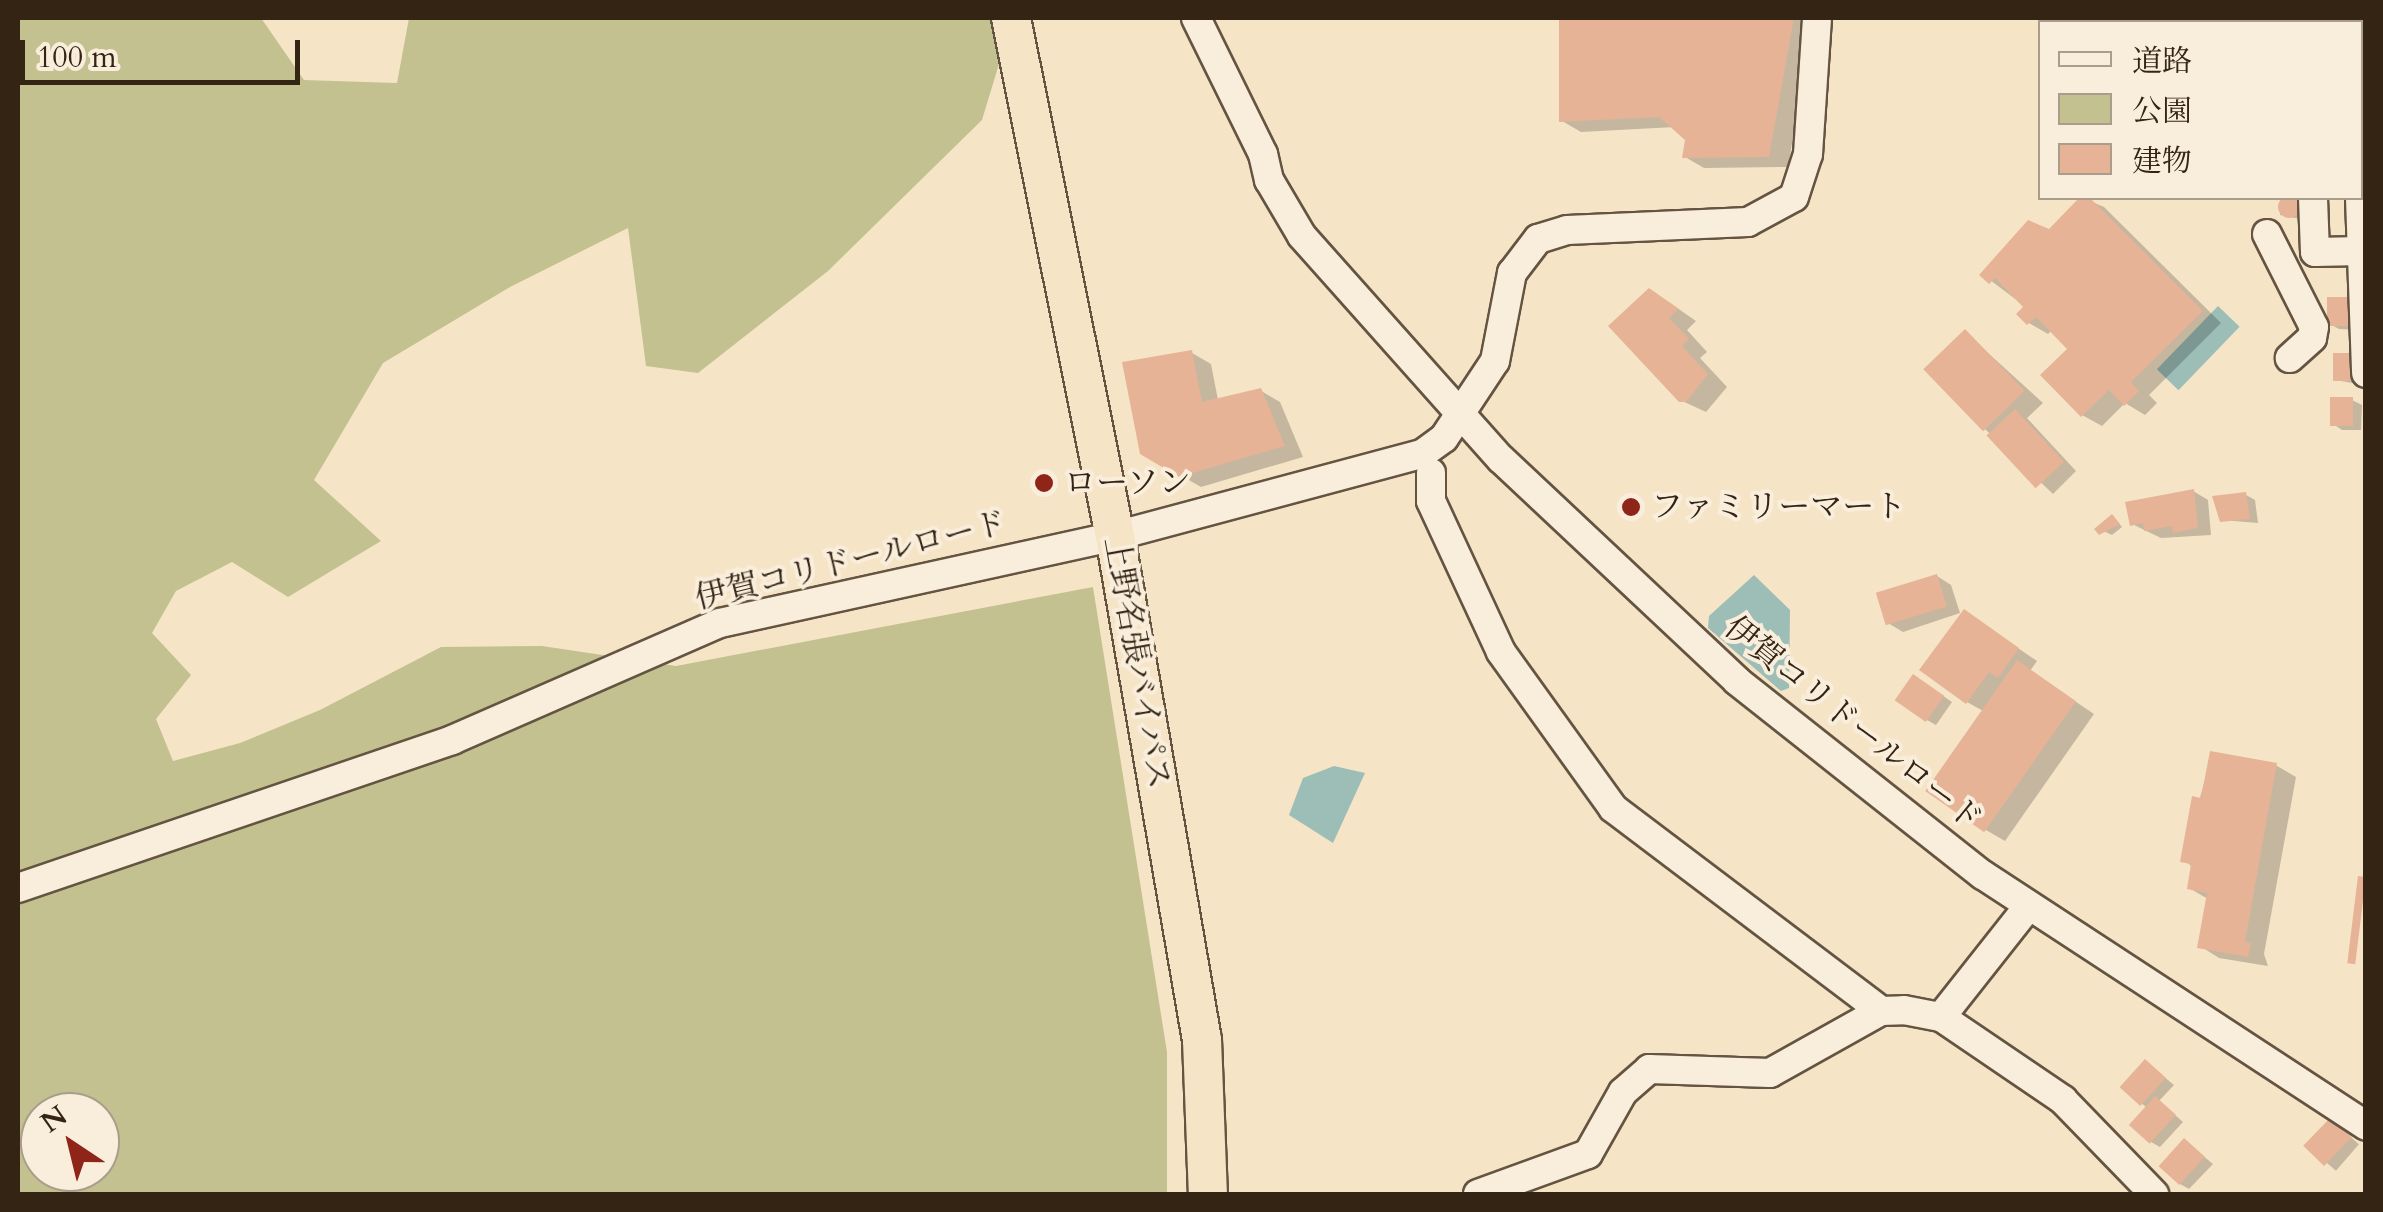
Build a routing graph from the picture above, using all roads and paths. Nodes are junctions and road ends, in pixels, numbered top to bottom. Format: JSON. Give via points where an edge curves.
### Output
{"nodes":[{"id":1,"x":1011,"y":18,"type":"edge"},
{"id":2,"x":1196,"y":18,"type":"edge"},
{"id":3,"x":1817,"y":18,"type":"edge"},
{"id":4,"x":2313,"y":200,"type":"edge"},
{"id":5,"x":2360,"y":200,"type":"edge"},
{"id":6,"x":2362,"y":251,"type":"junction"},
{"id":7,"x":2314,"y":252,"type":"junction"},
{"id":8,"x":2290,"y":358,"type":"dead end"},
{"id":9,"x":2366,"y":373,"type":"edge"},
{"id":10,"x":1462,"y":414,"type":"junction"},
{"id":11,"x":1432,"y":473,"type":"dead end"},
{"id":12,"x":1115,"y":536,"type":"junction"},
{"id":13,"x":18,"y":888,"type":"edge"},
{"id":14,"x":2028,"y":906,"type":"junction"},
{"id":15,"x":1881,"y":1012,"type":"junction"},
{"id":16,"x":1941,"y":1018,"type":"junction"},
{"id":17,"x":2323,"y":1098,"type":"junction"},
{"id":18,"x":2366,"y":1102,"type":"edge"},
{"id":19,"x":2366,"y":1126,"type":"edge"},
{"id":20,"x":1208,"y":1194,"type":"edge"},
{"id":21,"x":1478,"y":1194,"type":"edge"},
{"id":22,"x":2154,"y":1194,"type":"edge"}],
"edges":[{"from":1,"to":12,"type":"highway","name":"上野名張バイパス"},
{"from":2,"to":10,"type":"street","via":[[1263,154],[1268,180],[1302,236]]},
{"from":3,"to":10,"type":"street","via":[[1808,154],[1794,197],[1748,222],[1567,230],[1538,239],[1512,273],[1495,360]]},
{"from":4,"to":7,"type":"street"},
{"from":5,"to":6,"type":"street"},
{"from":6,"to":7,"type":"street"},
{"from":6,"to":9,"type":"street"},
{"from":7,"to":8,"type":"street","via":[[2273,243],[2314,327],[2312,338]]},
{"from":10,"to":12,"type":"street","name":"伊賀コリドールロード","via":[[1436,446],[1401,463]]},
{"from":10,"to":14,"type":"street","name":"伊賀コリドールロード","via":[[1501,459],[1737,681]]},
{"from":11,"to":15,"type":"street","via":[[1431,500],[1501,652],[1613,808]]},
{"from":12,"to":13,"type":"street","name":"伊賀コリドールロード","via":[[720,623],[452,740]]},
{"from":12,"to":20,"type":"highway","name":"上野名張バイパス","via":[[1202,1040]]},
{"from":14,"to":16,"type":"street"},
{"from":14,"to":17,"type":"street","name":"伊賀コリドールロード"},
{"from":15,"to":16,"type":"street"},
{"from":15,"to":21,"type":"street","via":[[1770,1073],[1649,1069],[1623,1092],[1588,1154]]},
{"from":16,"to":22,"type":"street","via":[[2063,1100]]},
{"from":17,"to":18,"type":"street"},
{"from":17,"to":19,"type":"street","name":"伊賀コリドールロード"}]}
